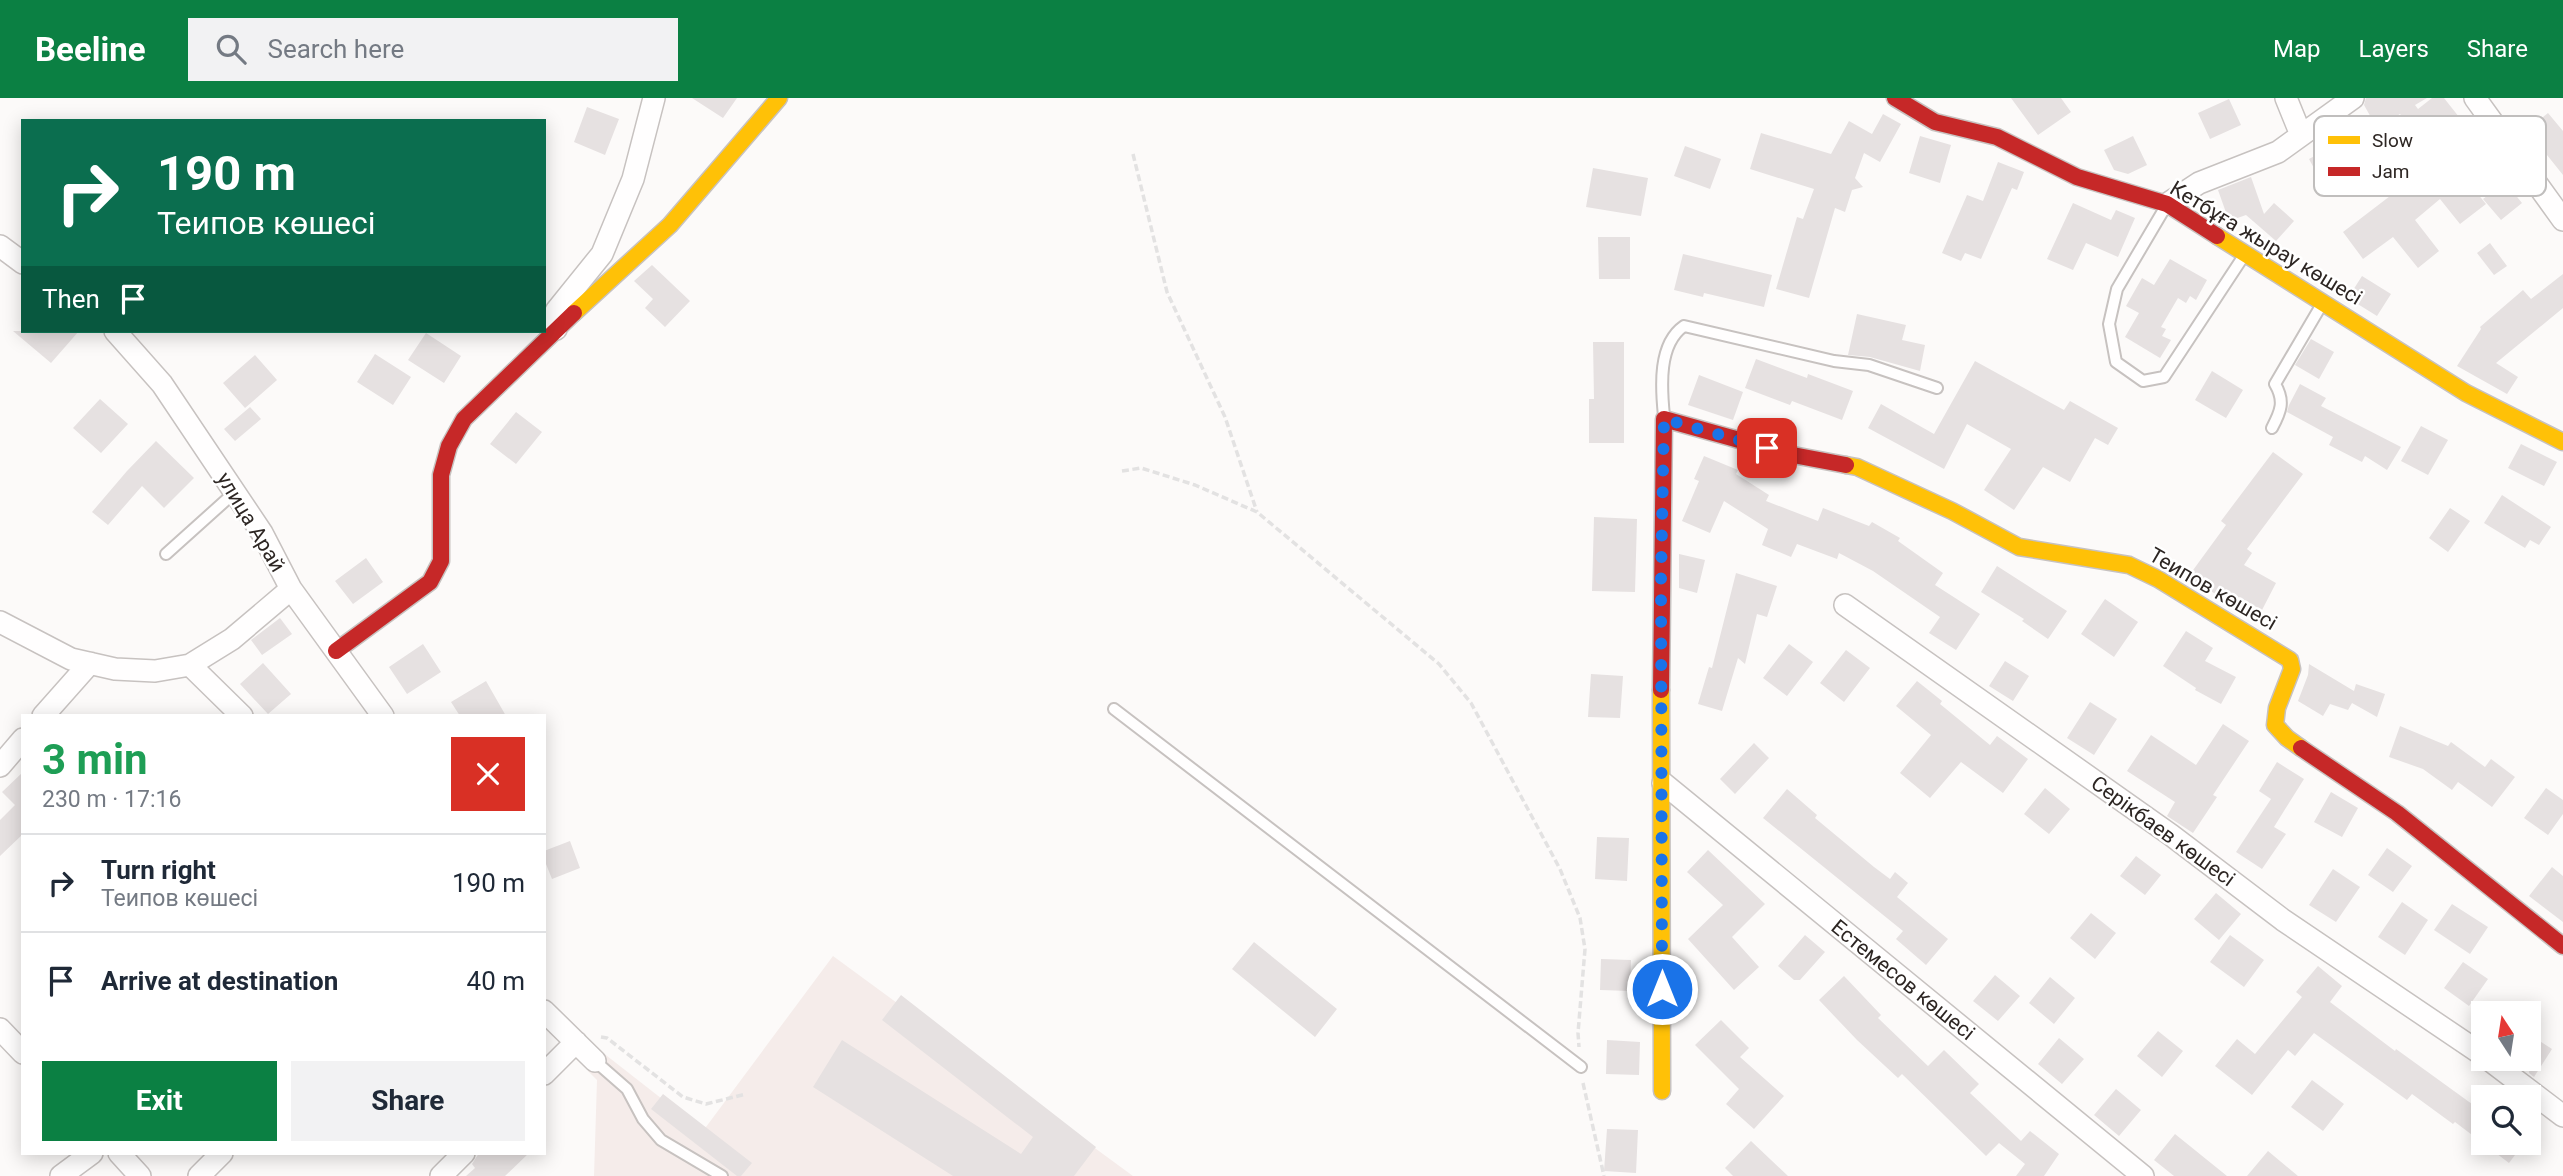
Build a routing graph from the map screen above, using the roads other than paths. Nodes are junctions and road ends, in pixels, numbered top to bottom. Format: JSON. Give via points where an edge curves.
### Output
{"nodes":[{"id":1,"x":654,"y":98,"type":"edge"},
{"id":2,"x":779,"y":98,"type":"edge"},
{"id":3,"x":1895,"y":98,"type":"edge"},
{"id":4,"x":2286,"y":98,"type":"edge"},
{"id":5,"x":2353,"y":98,"type":"edge"},
{"id":6,"x":2475,"y":98,"type":"edge"},
{"id":7,"x":2328,"y":116,"type":"edge"},
{"id":8,"x":2488,"y":116,"type":"edge"},
{"id":9,"x":2314,"y":126,"type":"edge"},
{"id":10,"x":2301,"y":135,"type":"junction"},
{"id":11,"x":2546,"y":196,"type":"edge"},
{"id":12,"x":2167,"y":204,"type":"junction"},
{"id":13,"x":2563,"y":220,"type":"edge"},
{"id":14,"x":0,"y":246,"type":"edge"},
{"id":15,"x":2245,"y":253,"type":"junction"},
{"id":16,"x":21,"y":262,"type":"edge"},
{"id":17,"x":2324,"y":302,"type":"junction"},
{"id":18,"x":556,"y":329,"type":"junction"},
{"id":19,"x":117,"y":333,"type":"edge"},
{"id":20,"x":1937,"y":388,"type":"dead end"},
{"id":21,"x":1664,"y":419,"type":"junction"},
{"id":22,"x":2272,"y":428,"type":"dead end"},
{"id":23,"x":2563,"y":442,"type":"edge"},
{"id":24,"x":235,"y":492,"type":"junction"},
{"id":25,"x":166,"y":554,"type":"dead end"},
{"id":26,"x":291,"y":589,"type":"junction"},
{"id":27,"x":1845,"y":605,"type":"dead end"},
{"id":28,"x":0,"y":622,"type":"edge"},
{"id":29,"x":336,"y":651,"type":"junction"},
{"id":30,"x":90,"y":663,"type":"junction"},
{"id":31,"x":190,"y":665,"type":"junction"},
{"id":32,"x":1114,"y":709,"type":"dead end"},
{"id":33,"x":45,"y":714,"type":"edge"},
{"id":34,"x":240,"y":714,"type":"edge"},
{"id":35,"x":382,"y":714,"type":"edge"},
{"id":36,"x":21,"y":741,"type":"edge"},
{"id":37,"x":0,"y":766,"type":"edge"},
{"id":38,"x":1663,"y":783,"type":"junction"},
{"id":39,"x":2563,"y":946,"type":"edge"},
{"id":40,"x":546,"y":1013,"type":"edge"},
{"id":41,"x":0,"y":1029,"type":"edge"},
{"id":42,"x":576,"y":1042,"type":"junction"},
{"id":43,"x":2471,"y":1047,"type":"edge"},
{"id":44,"x":21,"y":1051,"type":"edge"},
{"id":45,"x":595,"y":1061,"type":"joint"},
{"id":46,"x":1581,"y":1067,"type":"road end"},
{"id":47,"x":2504,"y":1071,"type":"edge"},
{"id":48,"x":546,"y":1072,"type":"edge"},
{"id":49,"x":1662,"y":1091,"type":"dead end"},
{"id":50,"x":2563,"y":1116,"type":"edge"},
{"id":51,"x":89,"y":1155,"type":"edge"},
{"id":52,"x":121,"y":1155,"type":"edge"},
{"id":53,"x":220,"y":1155,"type":"edge"},
{"id":54,"x":462,"y":1155,"type":"edge"},
{"id":55,"x":61,"y":1176,"type":"edge"},
{"id":56,"x":140,"y":1176,"type":"edge"},
{"id":57,"x":200,"y":1176,"type":"edge"},
{"id":58,"x":441,"y":1176,"type":"edge"},
{"id":59,"x":722,"y":1176,"type":"edge"},
{"id":60,"x":2143,"y":1176,"type":"edge"}],
"edges":[{"from":1,"to":18,"type":"street","via":[[633,179],[602,254],[556,311]]},
{"from":2,"to":18,"type":"street","via":[[670,225]]},
{"from":3,"to":12,"type":"street","name":"Кетбұға жырау көшесі","via":[[1935,122],[1997,138],[2077,177]]},
{"from":4,"to":10,"type":"street"},
{"from":5,"to":7,"type":"street"},
{"from":6,"to":8,"type":"street"},
{"from":9,"to":10,"type":"street"},
{"from":10,"to":12,"type":"street","via":[[2278,152],[2199,183]]},
{"from":11,"to":13,"type":"street"},
{"from":12,"to":15,"type":"street","name":"Кетбұға жырау көшесі"},
{"from":12,"to":15,"type":"lane","via":[[2117,289],[2109,324],[2116,362],[2143,381],[2164,377]]},
{"from":14,"to":16,"type":"street"},
{"from":15,"to":17,"type":"street","name":"Кетбұға жырау көшесі"},
{"from":17,"to":22,"type":"lane","via":[[2275,384],[2283,402]]},
{"from":17,"to":23,"type":"street","name":"Кетбұға жырау көшесі","via":[[2466,393]]},
{"from":18,"to":29,"type":"street","via":[[464,419],[449,446],[441,475],[441,561],[430,582]]},
{"from":19,"to":24,"type":"street","name":"улица Арай","via":[[162,384]]},
{"from":20,"to":21,"type":"lane","via":[[1869,365],[1833,362],[1684,326],[1673,334],[1667,347],[1661,392]]},
{"from":21,"to":38,"type":"street"},
{"from":21,"to":39,"type":"street","name":"Теипов көшесі","via":[[1793,455],[1857,467],[2019,547],[2129,565],[2158,579],[2290,660],[2292,669],[2275,725],[2287,738],[2397,813]]},
{"from":24,"to":25,"type":"lane"},
{"from":24,"to":26,"type":"street","name":"улица Арай"},
{"from":26,"to":29,"type":"street","name":"улица Арай"},
{"from":26,"to":31,"type":"street","via":[[232,639]]},
{"from":27,"to":43,"type":"street","name":"Серікбаев көшесі","via":[[2171,835],[2283,920]]},
{"from":28,"to":30,"type":"street","via":[[71,659]]},
{"from":29,"to":35,"type":"street","name":"улица Арай"},
{"from":30,"to":31,"type":"street","via":[[155,671]]},
{"from":30,"to":33,"type":"street"},
{"from":31,"to":34,"type":"street"},
{"from":32,"to":46,"type":"lane"},
{"from":36,"to":37,"type":"street"},
{"from":38,"to":49,"type":"street"},
{"from":38,"to":60,"type":"street","name":"Естемесов көшесі"},
{"from":40,"to":42,"type":"street"},
{"from":41,"to":44,"type":"street"},
{"from":42,"to":45,"type":"street"},
{"from":42,"to":48,"type":"street"},
{"from":45,"to":59,"type":"lane","via":[[627,1089],[661,1140]]},
{"from":47,"to":50,"type":"street"},
{"from":51,"to":55,"type":"street"},
{"from":52,"to":56,"type":"street"},
{"from":53,"to":57,"type":"street"},
{"from":54,"to":58,"type":"street"}]}
